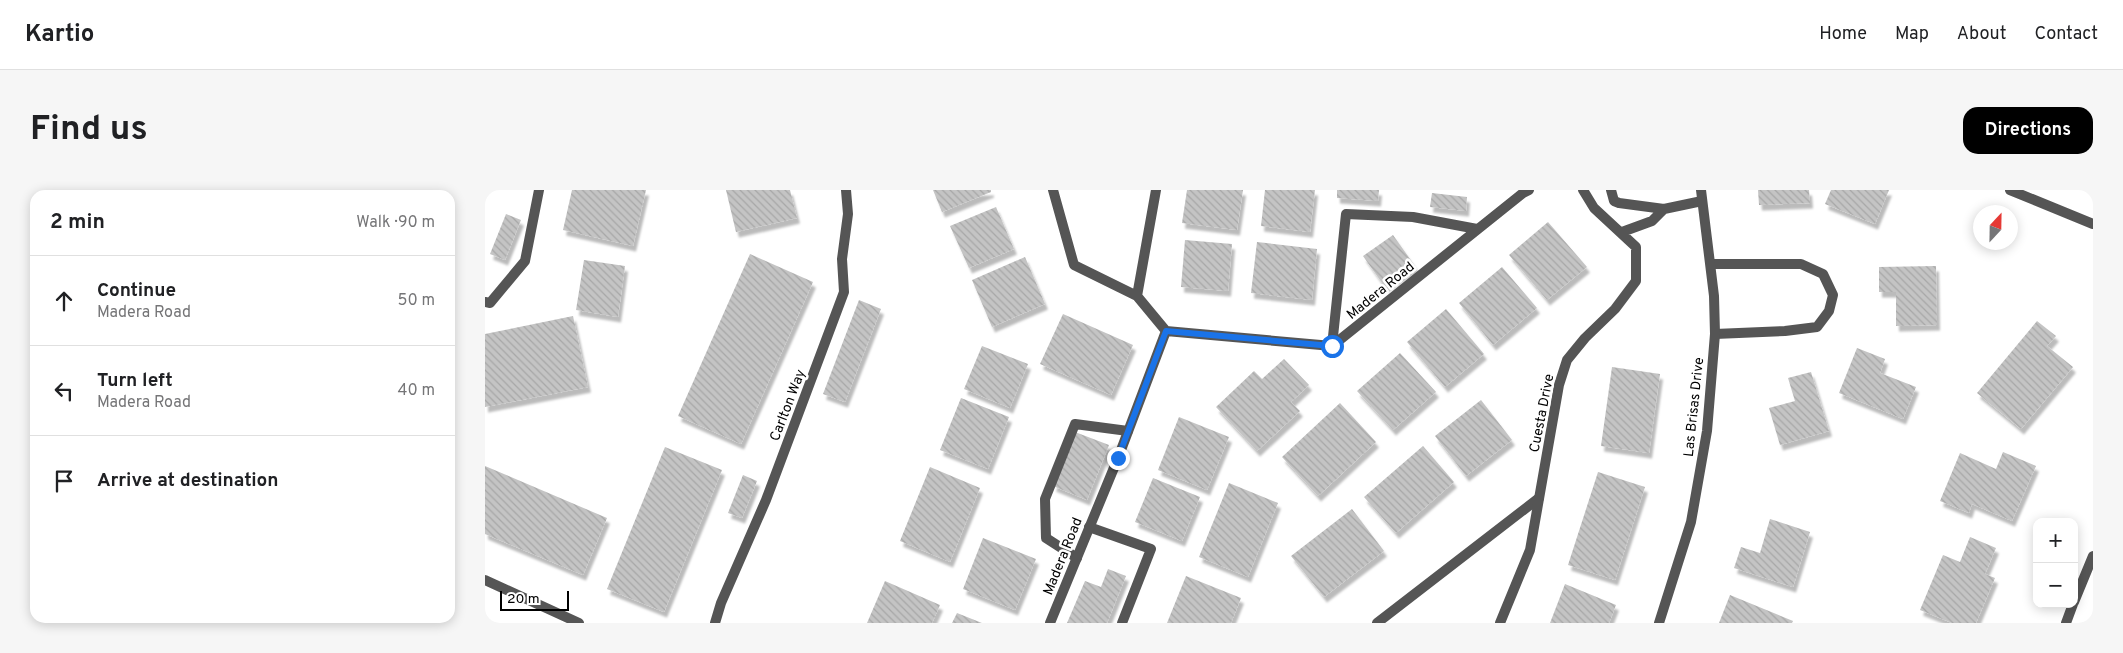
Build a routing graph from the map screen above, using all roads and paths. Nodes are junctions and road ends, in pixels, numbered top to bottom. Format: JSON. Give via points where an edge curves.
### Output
{"nodes":[{"id":1,"x":539,"y":190,"type":"edge"},
{"id":2,"x":846,"y":190,"type":"edge"},
{"id":3,"x":1053,"y":190,"type":"edge"},
{"id":4,"x":1156,"y":190,"type":"edge"},
{"id":5,"x":1529,"y":190,"type":"edge"},
{"id":6,"x":1583,"y":190,"type":"edge"},
{"id":7,"x":1611,"y":190,"type":"edge"},
{"id":8,"x":2010,"y":190,"type":"edge"},
{"id":9,"x":1702,"y":195,"type":"edge"},
{"id":10,"x":1664,"y":209,"type":"junction"},
{"id":11,"x":2093,"y":224,"type":"edge"},
{"id":12,"x":1477,"y":229,"type":"junction"},
{"id":13,"x":1622,"y":232,"type":"junction"},
{"id":14,"x":1711,"y":264,"type":"junction"},
{"id":15,"x":1137,"y":296,"type":"junction"},
{"id":16,"x":485,"y":302,"type":"edge"},
{"id":17,"x":1166,"y":331,"type":"junction"},
{"id":18,"x":1715,"y":334,"type":"junction"},
{"id":19,"x":1332,"y":346,"type":"junction"},
{"id":20,"x":1128,"y":431,"type":"junction"},
{"id":21,"x":1539,"y":498,"type":"junction"},
{"id":22,"x":1089,"y":527,"type":"junction"},
{"id":23,"x":2093,"y":556,"type":"edge"},
{"id":24,"x":1077,"y":558,"type":"junction"},
{"id":25,"x":485,"y":580,"type":"edge"},
{"id":26,"x":2078,"y":593,"type":"edge"},
{"id":27,"x":2072,"y":608,"type":"edge"},
{"id":28,"x":579,"y":623,"type":"edge"},
{"id":29,"x":715,"y":623,"type":"edge"},
{"id":30,"x":1050,"y":623,"type":"edge"},
{"id":31,"x":1122,"y":623,"type":"edge"},
{"id":32,"x":1377,"y":623,"type":"edge"},
{"id":33,"x":1500,"y":623,"type":"edge"},
{"id":34,"x":1659,"y":623,"type":"edge"},
{"id":35,"x":2066,"y":623,"type":"edge"}],
"edges":[{"from":1,"to":16,"type":"street","via":[[525,260],[490,303]]},
{"from":2,"to":29,"type":"street","name":"Carlton Way","via":[[842,259],[844,292],[766,500]]},
{"from":3,"to":15,"type":"street","via":[[1074,265]]},
{"from":4,"to":15,"type":"street"},
{"from":5,"to":12,"type":"street","name":"Madera Road"},
{"from":6,"to":13,"type":"street","name":"Cuesta Drive","via":[[1594,208]]},
{"from":7,"to":10,"type":"street","via":[[1614,200],[1619,203]]},
{"from":8,"to":11,"type":"street"},
{"from":9,"to":10,"type":"street"},
{"from":9,"to":14,"type":"street","name":"Las Brisas Drive"},
{"from":10,"to":13,"type":"street","via":[[1652,221]]},
{"from":12,"to":19,"type":"street","name":"Madera Road"},
{"from":12,"to":19,"type":"street","via":[[1413,217],[1346,214]]},
{"from":13,"to":21,"type":"street","name":"Cuesta Drive","via":[[1637,247],[1636,281],[1615,309],[1567,360],[1559,385]]},
{"from":14,"to":18,"type":"street","name":"Las Brisas Drive"},
{"from":14,"to":18,"type":"street","via":[[1801,264],[1823,274],[1833,296],[1829,311],[1817,326]]},
{"from":15,"to":17,"type":"street"},
{"from":17,"to":19,"type":"street"},
{"from":17,"to":20,"type":"street","name":"Madera Road"},
{"from":18,"to":34,"type":"street","name":"Las Brisas Drive","via":[[1707,431],[1691,522]]},
{"from":20,"to":22,"type":"street","name":"Madera Road"},
{"from":20,"to":24,"type":"street","via":[[1075,424],[1061,456],[1045,498],[1046,538]]},
{"from":21,"to":32,"type":"street"},
{"from":21,"to":33,"type":"street","name":"Cuesta Drive","via":[[1530,550]]},
{"from":22,"to":24,"type":"street","name":"Madera Road"},
{"from":22,"to":31,"type":"street","via":[[1151,549]]},
{"from":23,"to":26,"type":"street"},
{"from":24,"to":30,"type":"street","name":"Madera Road"},
{"from":25,"to":28,"type":"street"},
{"from":27,"to":35,"type":"street"}]}
